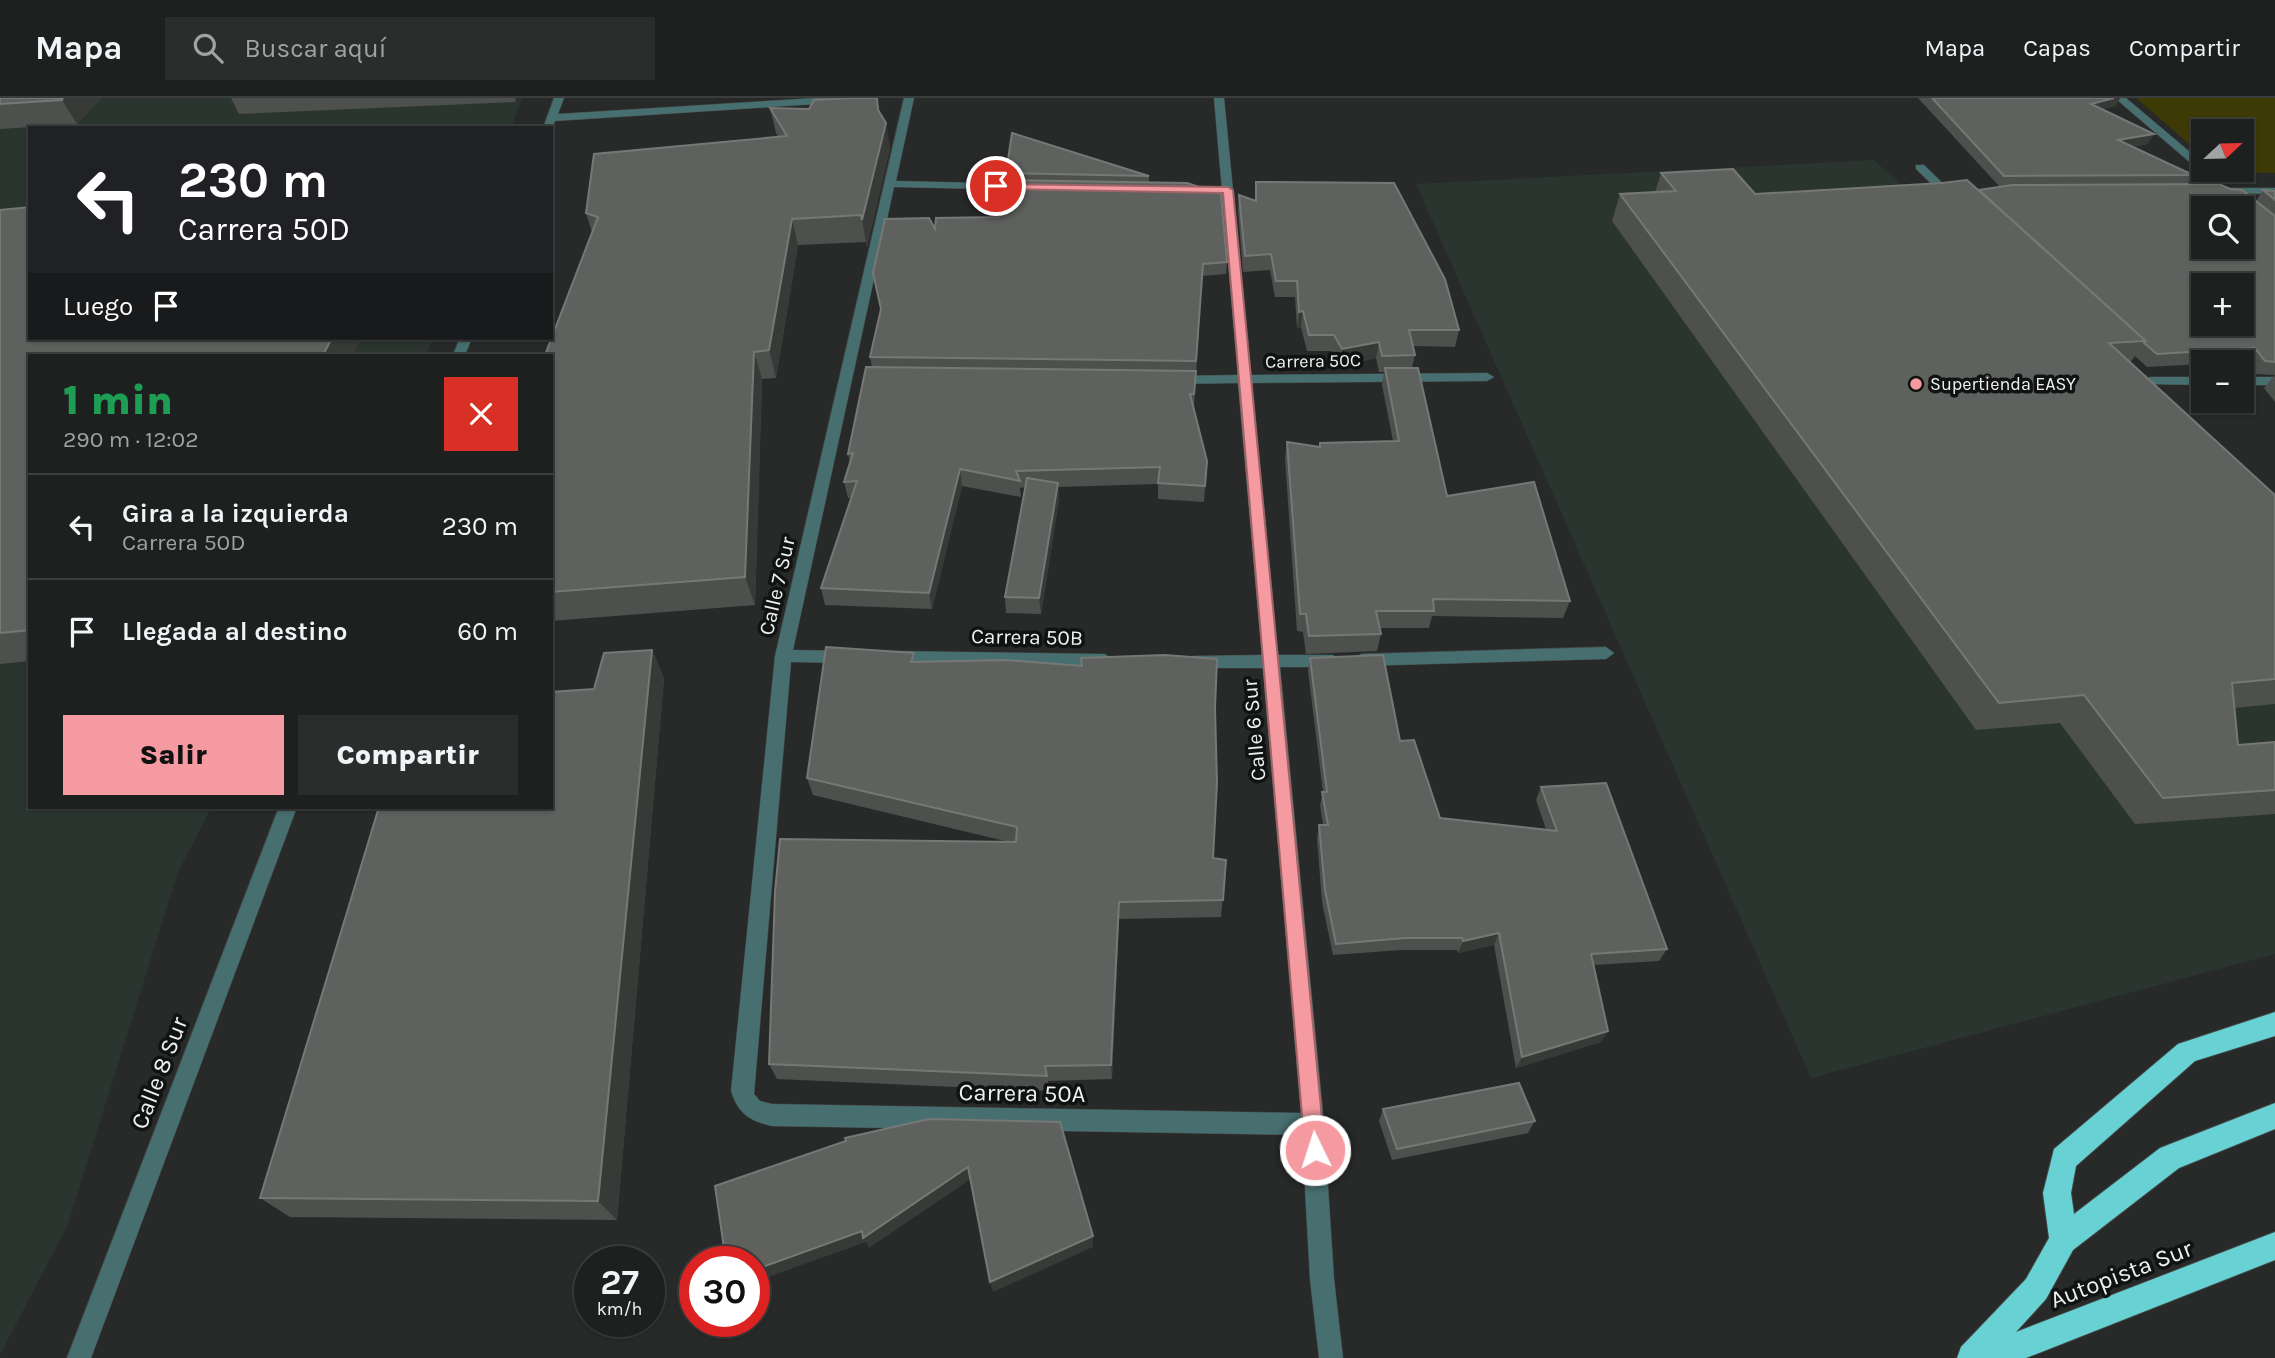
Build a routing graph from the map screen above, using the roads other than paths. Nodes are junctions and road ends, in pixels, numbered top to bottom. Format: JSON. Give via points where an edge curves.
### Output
{"nodes":[{"id":1,"x":559,"y":98,"type":"edge"},
{"id":2,"x":863,"y":98,"type":"edge"},
{"id":3,"x":909,"y":98,"type":"edge"},
{"id":4,"x":1219,"y":98,"type":"edge"},
{"id":5,"x":2120,"y":98,"type":"edge"},
{"id":6,"x":549,"y":123,"type":"edge"},
{"id":7,"x":2191,"y":158,"type":"edge"},
{"id":8,"x":1920,"y":167,"type":"dead end"},
{"id":9,"x":2219,"y":182,"type":"edge"},
{"id":10,"x":890,"y":184,"type":"junction"},
{"id":11,"x":1037,"y":187,"type":"edge"},
{"id":12,"x":2203,"y":191,"type":"edge"},
{"id":13,"x":2230,"y":191,"type":"junction"},
{"id":14,"x":2275,"y":191,"type":"edge"},
{"id":15,"x":2236,"y":196,"type":"edge"},
{"id":16,"x":1966,"y":211,"type":"edge"},
{"id":17,"x":1487,"y":377,"type":"dead end"},
{"id":18,"x":1163,"y":380,"type":"edge"},
{"id":19,"x":2191,"y":380,"type":"edge"},
{"id":20,"x":1245,"y":381,"type":"junction"},
{"id":21,"x":2254,"y":381,"type":"edge"},
{"id":22,"x":2275,"y":381,"type":"edge"},
{"id":23,"x":2169,"y":399,"type":"edge"},
{"id":24,"x":1606,"y":653,"type":"dead end"},
{"id":25,"x":783,"y":656,"type":"junction"},
{"id":26,"x":1117,"y":661,"type":"edge"},
{"id":27,"x":1173,"y":661,"type":"edge"},
{"id":28,"x":1270,"y":663,"type":"junction"},
{"id":29,"x":287,"y":809,"type":"edge"},
{"id":30,"x":2275,"y":1024,"type":"edge"},
{"id":31,"x":743,"y":1091,"type":"joint"},
{"id":32,"x":2275,"y":1116,"type":"edge"},
{"id":33,"x":1313,"y":1124,"type":"junction"},
{"id":34,"x":2063,"y":1240,"type":"junction"},
{"id":35,"x":2275,"y":1246,"type":"edge"},
{"id":36,"x":79,"y":1358,"type":"edge"},
{"id":37,"x":1331,"y":1358,"type":"edge"},
{"id":38,"x":1972,"y":1358,"type":"edge"},
{"id":39,"x":1988,"y":1358,"type":"edge"}],
"edges":[{"from":1,"to":6,"type":"street"},
{"from":2,"to":6,"type":"street"},
{"from":3,"to":10,"type":"street","name":"Calle 7 Sur"},
{"from":4,"to":20,"type":"street","name":"Calle 6 Sur","via":[[1221,190]]},
{"from":5,"to":7,"type":"street"},
{"from":8,"to":16,"type":"street","via":[[1953,192]]},
{"from":9,"to":13,"type":"street"},
{"from":10,"to":11,"type":"street"},
{"from":10,"to":25,"type":"street","name":"Calle 7 Sur","via":[[853,376]]},
{"from":12,"to":13,"type":"street"},
{"from":13,"to":14,"type":"street"},
{"from":13,"to":15,"type":"street"},
{"from":17,"to":20,"type":"street","name":"Carrera 50C"},
{"from":18,"to":20,"type":"street","name":"Carrera 50C"},
{"from":19,"to":23,"type":"street","via":[[2145,376]]},
{"from":20,"to":28,"type":"street","name":"Calle 6 Sur"},
{"from":21,"to":22,"type":"street"},
{"from":24,"to":28,"type":"street"},
{"from":25,"to":26,"type":"street","name":"Carrera 50B"},
{"from":25,"to":31,"type":"street","name":"Calle 7 Sur"},
{"from":27,"to":28,"type":"street"},
{"from":28,"to":33,"type":"street","name":"Calle 6 Sur"},
{"from":29,"to":36,"type":"street","name":"Calle 8 Sur"},
{"from":30,"to":34,"type":"highway","via":[[2187,1052],[2064,1159],[2057,1193]]},
{"from":31,"to":33,"type":"street","name":"Carrera 50A","via":[[746,1103],[756,1112],[772,1115]]},
{"from":32,"to":34,"type":"highway","via":[[2170,1158]]},
{"from":33,"to":37,"type":"street","name":"Calle 6 Sur"},
{"from":34,"to":38,"type":"highway","via":[[2036,1289]]},
{"from":35,"to":39,"type":"highway","name":"Autopista Sur"}]}
